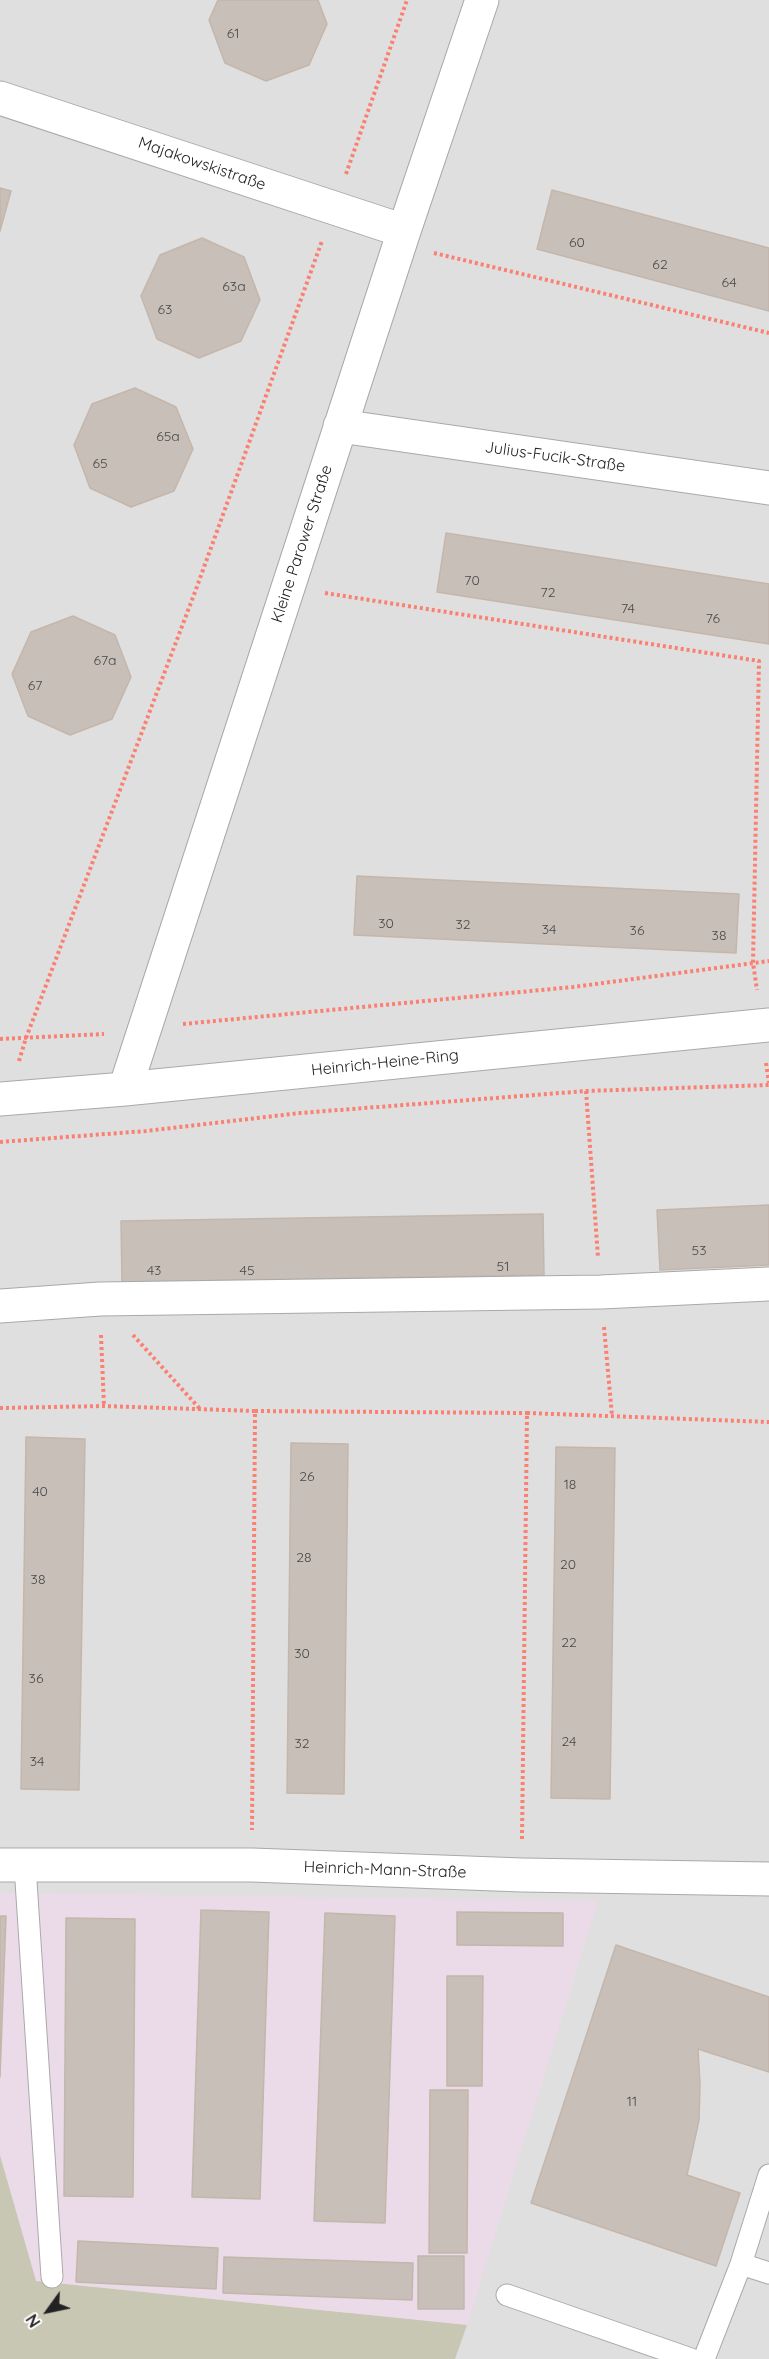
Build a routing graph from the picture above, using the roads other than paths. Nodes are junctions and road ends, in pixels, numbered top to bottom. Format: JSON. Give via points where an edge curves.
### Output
{"nodes":[{"id":1,"x":482,"y":0,"type":"edge"},
{"id":2,"x":0,"y":98,"type":"edge"},
{"id":3,"x":402,"y":238,"type":"junction"},
{"id":4,"x":340,"y":426,"type":"junction"},
{"id":5,"x":769,"y":488,"type":"edge"},
{"id":6,"x":765,"y":1025,"type":"edge"},
{"id":7,"x":125,"y":1089,"type":"junction"},
{"id":8,"x":0,"y":1099,"type":"edge"},
{"id":9,"x":769,"y":1284,"type":"edge"},
{"id":10,"x":0,"y":1306,"type":"edge"},
{"id":11,"x":13,"y":1866,"type":"edge"},
{"id":12,"x":769,"y":1880,"type":"edge"},
{"id":13,"x":769,"y":2175,"type":"edge"},
{"id":14,"x":741,"y":2264,"type":"junction"},
{"id":15,"x":769,"y":2273,"type":"edge"},
{"id":16,"x":51,"y":2277,"type":"dead end"},
{"id":17,"x":507,"y":2295,"type":"dead end"},
{"id":18,"x":691,"y":2359,"type":"edge"},
{"id":19,"x":704,"y":2359,"type":"edge"}],
"edges":[{"from":1,"to":3,"type":"street","name":"Kleine Parower Straße"},
{"from":2,"to":3,"type":"street","name":"Majakowskistraße","via":[[334,208]]},
{"from":3,"to":4,"type":"street","name":"Kleine Parower Straße"},
{"from":4,"to":5,"type":"street","name":"Julius-Fucik-Straße"},
{"from":4,"to":7,"type":"street","name":"Kleine Parower Straße"},
{"from":6,"to":7,"type":"street","name":"Heinrich-Heine-Ring"},
{"from":7,"to":8,"type":"street","name":"Heinrich-Heine-Ring"},
{"from":9,"to":10,"type":"street","via":[[601,1292],[100,1299]]},
{"from":11,"to":12,"type":"street","name":"Heinrich-Mann-Straße","via":[[252,1865]]},
{"from":11,"to":16,"type":"lane"},
{"from":13,"to":14,"type":"lane"},
{"from":14,"to":15,"type":"lane"},
{"from":14,"to":19,"type":"lane"},
{"from":17,"to":18,"type":"lane"}]}
